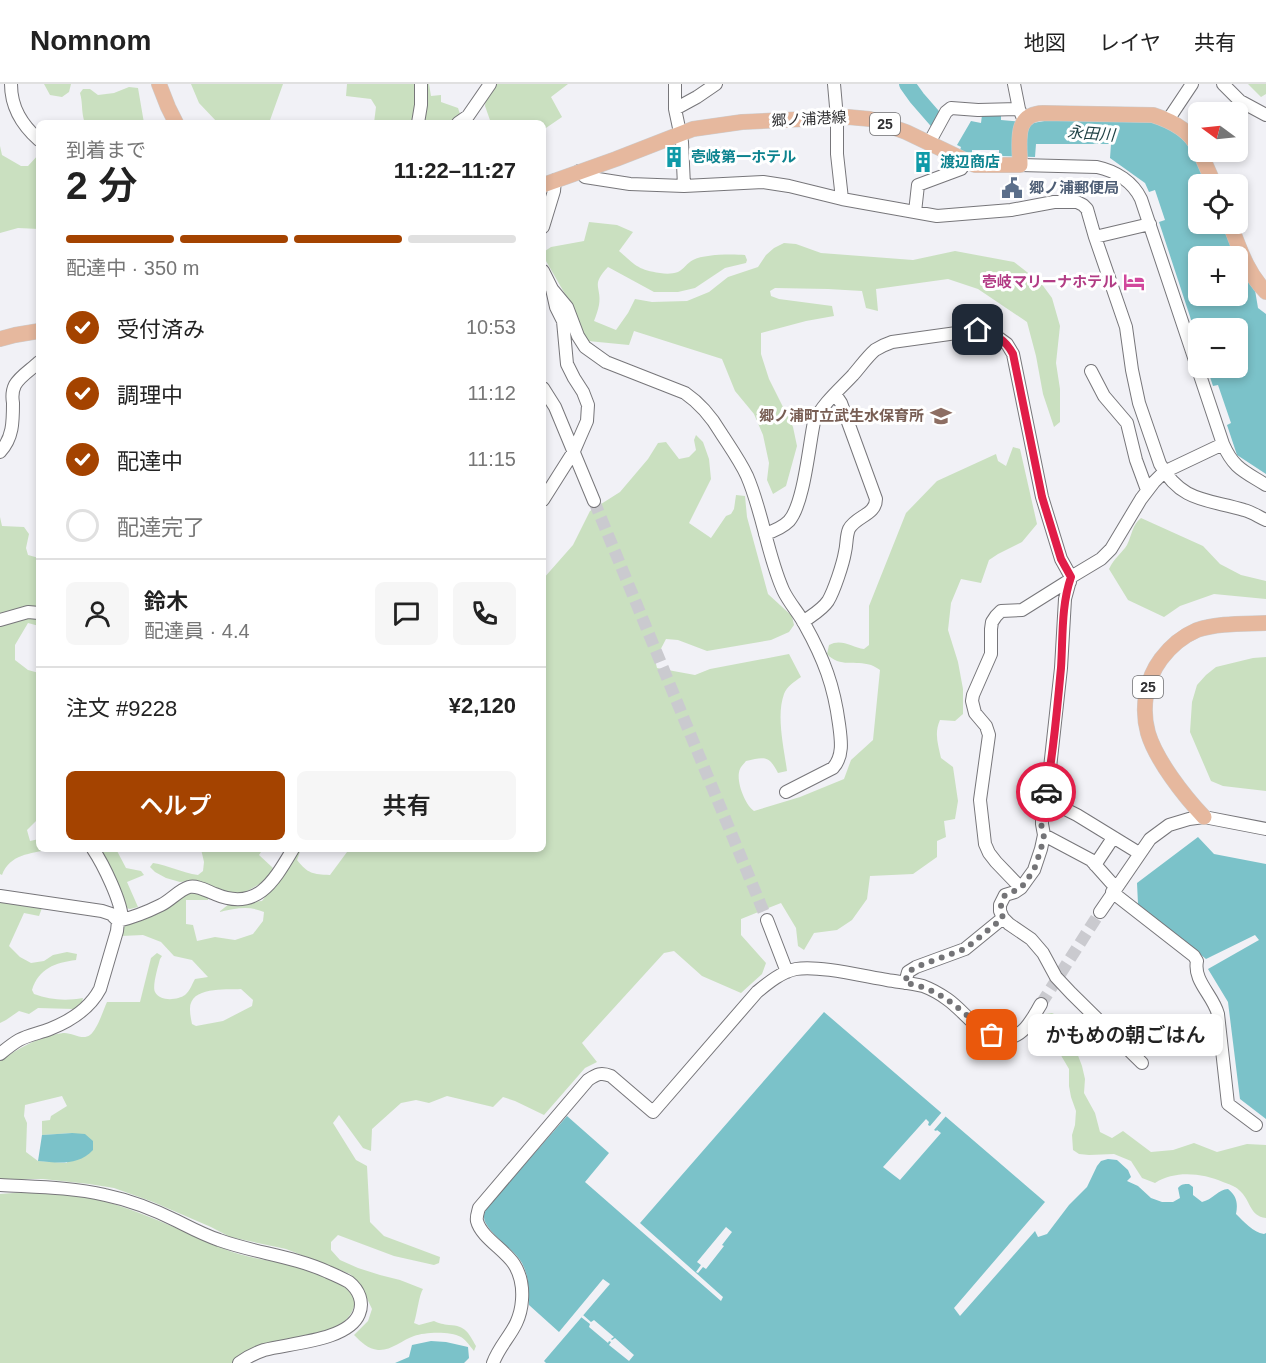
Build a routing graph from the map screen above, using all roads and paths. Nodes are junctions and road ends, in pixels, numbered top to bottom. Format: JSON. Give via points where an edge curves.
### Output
{"nodes":[{"id":1,"x":11,"y":84,"type":"edge"},
{"id":2,"x":159,"y":84,"type":"edge"},
{"id":3,"x":421,"y":84,"type":"edge"},
{"id":4,"x":490,"y":84,"type":"edge"},
{"id":5,"x":675,"y":84,"type":"edge"},
{"id":6,"x":716,"y":84,"type":"edge"},
{"id":7,"x":834,"y":84,"type":"edge"},
{"id":8,"x":1014,"y":84,"type":"edge"},
{"id":9,"x":1192,"y":84,"type":"edge"},
{"id":10,"x":1223,"y":84,"type":"edge"},
{"id":11,"x":675,"y":109,"type":"junction"},
{"id":12,"x":1022,"y":114,"type":"junction"},
{"id":13,"x":1266,"y":115,"type":"edge"},
{"id":14,"x":837,"y":118,"type":"junction"},
{"id":15,"x":174,"y":120,"type":"edge"},
{"id":16,"x":418,"y":120,"type":"edge"},
{"id":17,"x":462,"y":120,"type":"edge"},
{"id":18,"x":1168,"y":120,"type":"junction"},
{"id":19,"x":680,"y":134,"type":"junction"},
{"id":20,"x":1188,"y":134,"type":"edge"},
{"id":21,"x":36,"y":137,"type":"edge"},
{"id":22,"x":929,"y":143,"type":"junction"},
{"id":23,"x":967,"y":161,"type":"junction"},
{"id":24,"x":1020,"y":161,"type":"junction"},
{"id":25,"x":579,"y":171,"type":"junction"},
{"id":26,"x":549,"y":183,"type":"edge"},
{"id":27,"x":684,"y":186,"type":"junction"},
{"id":28,"x":842,"y":199,"type":"junction"},
{"id":29,"x":915,"y":212,"type":"junction"},
{"id":30,"x":546,"y":216,"type":"edge"},
{"id":31,"x":1150,"y":224,"type":"junction"},
{"id":32,"x":1234,"y":234,"type":"edge"},
{"id":33,"x":1095,"y":237,"type":"junction"},
{"id":34,"x":546,"y":277,"type":"edge"},
{"id":35,"x":552,"y":289,"type":"junction"},
{"id":36,"x":1266,"y":292,"type":"edge"},
{"id":37,"x":36,"y":332,"type":"edge"},
{"id":38,"x":0,"y":339,"type":"edge"},
{"id":39,"x":36,"y":365,"type":"edge"},
{"id":40,"x":1091,"y":371,"type":"dead end"},
{"id":41,"x":546,"y":393,"type":"edge"},
{"id":42,"x":836,"y":394,"type":"junction"},
{"id":43,"x":1223,"y":444,"type":"junction"},
{"id":44,"x":574,"y":451,"type":"junction"},
{"id":45,"x":0,"y":452,"type":"edge"},
{"id":46,"x":1164,"y":472,"type":"junction"},
{"id":47,"x":1266,"y":484,"type":"edge"},
{"id":48,"x":1147,"y":490,"type":"junction"},
{"id":49,"x":546,"y":495,"type":"edge"},
{"id":50,"x":594,"y":501,"type":"tunnel mouth"},
{"id":51,"x":1266,"y":520,"type":"edge"},
{"id":52,"x":765,"y":534,"type":"junction"},
{"id":53,"x":1071,"y":579,"type":"junction"},
{"id":54,"x":36,"y":613,"type":"edge"},
{"id":55,"x":0,"y":620,"type":"edge"},
{"id":56,"x":803,"y":622,"type":"junction"},
{"id":57,"x":1266,"y":623,"type":"edge"},
{"id":58,"x":786,"y":792,"type":"dead end"},
{"id":59,"x":1045,"y":799,"type":"junction"},
{"id":60,"x":1204,"y":817,"type":"junction"},
{"id":61,"x":1266,"y":829,"type":"edge"},
{"id":62,"x":1044,"y":835,"type":"junction"},
{"id":63,"x":1113,"y":838,"type":"junction"},
{"id":64,"x":95,"y":852,"type":"edge"},
{"id":65,"x":291,"y":852,"type":"edge"},
{"id":66,"x":1139,"y":853,"type":"junction"},
{"id":67,"x":1095,"y":865,"type":"junction"},
{"id":68,"x":1021,"y":888,"type":"junction"},
{"id":69,"x":1114,"y":890,"type":"junction"},
{"id":70,"x":0,"y":896,"type":"edge"},
{"id":71,"x":1100,"y":912,"type":"tunnel mouth"},
{"id":72,"x":1003,"y":918,"type":"junction"},
{"id":73,"x":120,"y":920,"type":"junction"},
{"id":74,"x":767,"y":920,"type":"tunnel mouth"},
{"id":75,"x":787,"y":972,"type":"junction"},
{"id":76,"x":905,"y":983,"type":"junction"},
{"id":77,"x":1041,"y":1004,"type":"tunnel mouth"},
{"id":78,"x":0,"y":1054,"type":"edge"},
{"id":79,"x":1142,"y":1064,"type":"dead end"},
{"id":80,"x":1257,"y":1125,"type":"dead end"},
{"id":81,"x":0,"y":1185,"type":"edge"},
{"id":82,"x":239,"y":1363,"type":"edge"},
{"id":83,"x":493,"y":1363,"type":"edge"}],
"edges":[{"from":1,"to":21,"type":"street","via":[[12,101],[22,123]]},
{"from":2,"to":15,"type":"main road"},
{"from":3,"to":16,"type":"street"},
{"from":4,"to":17,"type":"street"},
{"from":5,"to":11,"type":"street"},
{"from":6,"to":11,"type":"street"},
{"from":7,"to":14,"type":"street"},
{"from":8,"to":12,"type":"street"},
{"from":9,"to":18,"type":"street"},
{"from":10,"to":13,"type":"street","via":[[1240,101]]},
{"from":11,"to":19,"type":"street"},
{"from":12,"to":18,"type":"main road","via":[[1153,115]]},
{"from":12,"to":22,"type":"street","via":[[951,108]]},
{"from":12,"to":24,"type":"main road"},
{"from":14,"to":19,"type":"main road","name":"郷ノ浦港線","number":"25","via":[[742,122]]},
{"from":14,"to":22,"type":"main road","name":"郷ノ浦港線","number":"25","via":[[870,119]]},
{"from":14,"to":28,"type":"street"},
{"from":18,"to":20,"type":"main road"},
{"from":19,"to":25,"type":"main road","name":"郷ノ浦港線","number":"25"},
{"from":19,"to":27,"type":"street"},
{"from":22,"to":23,"type":"main road","name":"郷ノ浦港線","number":"25"},
{"from":23,"to":24,"type":"main road","name":"郷ノ浦港線","number":"25","via":[[975,165]]},
{"from":23,"to":29,"type":"street","via":[[962,169],[918,185]]},
{"from":24,"to":31,"type":"street","via":[[1106,169],[1133,187],[1142,199]]},
{"from":25,"to":26,"type":"main road","name":"郷ノ浦港線","number":"25"},
{"from":25,"to":27,"type":"street","via":[[585,177],[630,184]]},
{"from":26,"to":30,"type":"street","via":[[554,191]]},
{"from":27,"to":28,"type":"street","via":[[763,182]]},
{"from":28,"to":29,"type":"street"},
{"from":29,"to":33,"type":"street","via":[[937,216],[1077,202],[1087,209]]},
{"from":31,"to":33,"type":"street"},
{"from":31,"to":43,"type":"street"},
{"from":32,"to":36,"type":"main road","via":[[1254,278]]},
{"from":33,"to":46,"type":"street","via":[[1126,327],[1139,403]]},
{"from":34,"to":35,"type":"street"},
{"from":35,"to":44,"type":"street","via":[[563,321],[567,364],[588,405],[587,421]]},
{"from":35,"to":52,"type":"street","via":[[567,307],[585,347],[594,355],[685,393],[704,407],[747,477]]},
{"from":37,"to":38,"type":"main road"},
{"from":39,"to":45,"type":"street","via":[[14,388],[13,424]]},
{"from":40,"to":48,"type":"street","via":[[1104,396],[1127,423]]},
{"from":41,"to":44,"type":"street"},
{"from":42,"to":52,"type":"street","via":[[814,422],[800,502],[794,514],[777,530]]},
{"from":42,"to":53,"type":"street","via":[[873,352],[892,342],[978,330],[1002,340],[1013,354],[1042,497]]},
{"from":42,"to":56,"type":"street","via":[[876,504],[849,530],[828,600]]},
{"from":43,"to":46,"type":"street"},
{"from":43,"to":47,"type":"street","via":[[1233,464]]},
{"from":44,"to":49,"type":"street"},
{"from":44,"to":50,"type":"street"},
{"from":46,"to":48,"type":"street"},
{"from":46,"to":51,"type":"street","via":[[1188,494]]},
{"from":48,"to":53,"type":"street","via":[[1111,549]]},
{"from":52,"to":56,"type":"street","via":[[783,591]]},
{"from":53,"to":59,"type":"street","via":[[1065,599]]},
{"from":53,"to":68,"type":"street","via":[[1022,610],[1001,611],[996,616],[992,621],[990,659],[973,695],[972,707],[989,735],[980,800],[985,844]]},
{"from":54,"to":55,"type":"street"},
{"from":56,"to":58,"type":"street","via":[[833,687],[841,752],[833,768]]},
{"from":57,"to":60,"type":"main road","number":"25","via":[[1198,630],[1175,644],[1151,676],[1145,706],[1148,733],[1169,774]]},
{"from":59,"to":62,"type":"street","via":[[1041,824]]},
{"from":59,"to":63,"type":"street"},
{"from":60,"to":61,"type":"street"},
{"from":60,"to":66,"type":"street","via":[[1169,825]]},
{"from":62,"to":67,"type":"street"},
{"from":62,"to":68,"type":"street","via":[[1034,870]]},
{"from":63,"to":66,"type":"street"},
{"from":63,"to":67,"type":"street"},
{"from":64,"to":73,"type":"street","via":[[117,896],[122,911]]},
{"from":65,"to":73,"type":"street","via":[[266,888],[246,899],[230,900],[190,887],[162,905]]},
{"from":66,"to":69,"type":"street"},
{"from":67,"to":69,"type":"street"},
{"from":68,"to":72,"type":"street","via":[[1005,895],[1000,905]]},
{"from":69,"to":71,"type":"street"},
{"from":69,"to":80,"type":"street","via":[[1194,956],[1196,973],[1218,1014],[1228,1104]]},
{"from":70,"to":73,"type":"street","via":[[102,911]]},
{"from":72,"to":76,"type":"street","via":[[965,949],[908,972]]},
{"from":72,"to":79,"type":"street","via":[[1031,939],[1063,985]]},
{"from":73,"to":78,"type":"street","via":[[100,988],[90,1004],[70,1019],[21,1039]]},
{"from":74,"to":75,"type":"street"},
{"from":75,"to":76,"type":"street","via":[[819,969]]},
{"from":75,"to":83,"type":"street","via":[[757,992],[652,1112],[610,1076],[597,1074],[588,1080],[479,1208],[480,1227],[512,1261],[522,1287],[517,1323]]},
{"from":76,"to":77,"type":"street","via":[[948,999],[983,1031],[998,1037],[1015,1036],[1022,1031]]},
{"from":81,"to":82,"type":"street","via":[[81,1190],[125,1200],[220,1241],[318,1267],[349,1283],[359,1295],[359,1313],[343,1330],[265,1350]]}]}
